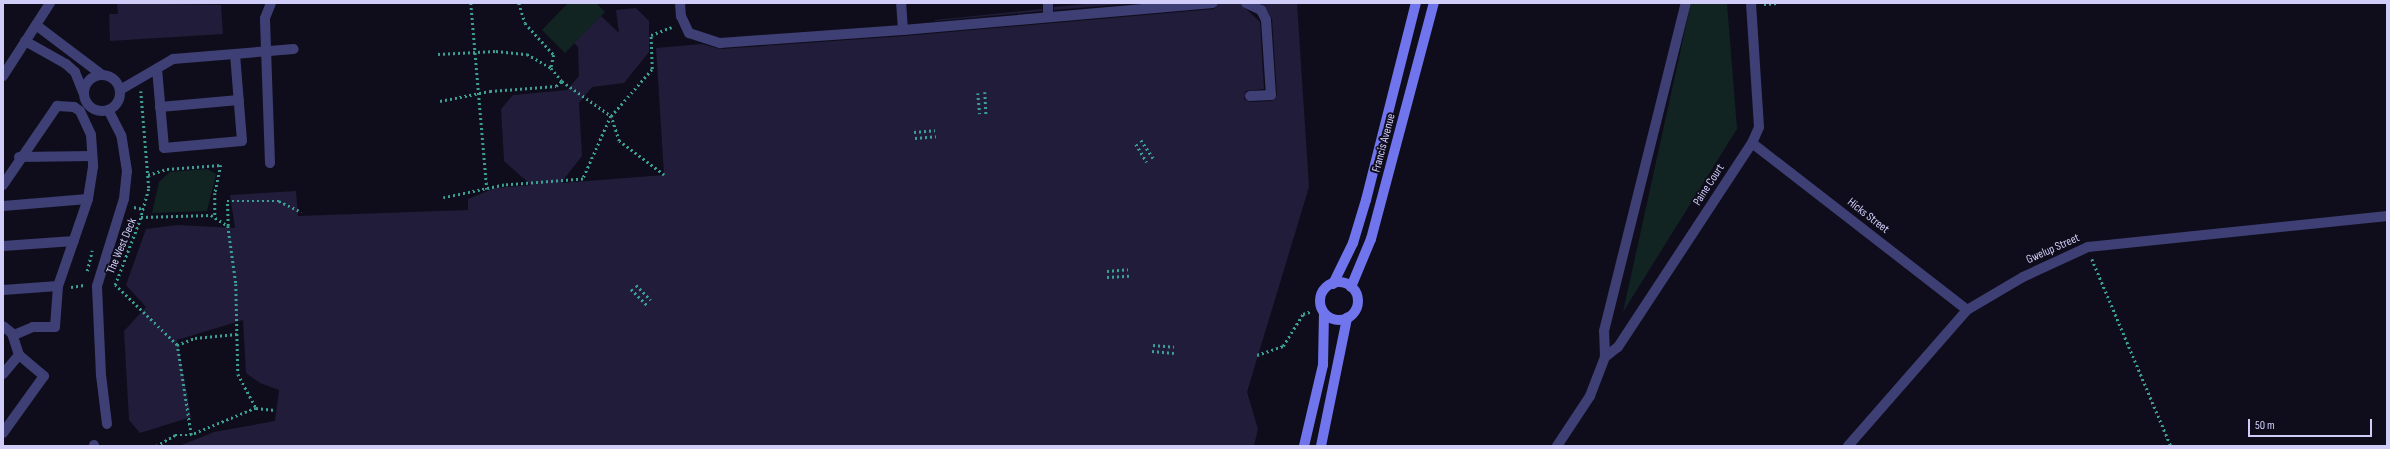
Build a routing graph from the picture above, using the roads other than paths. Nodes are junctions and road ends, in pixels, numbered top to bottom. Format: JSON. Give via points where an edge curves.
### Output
{"nodes":[{"id":1,"x":50,"y":3,"type":"edge"},
{"id":2,"x":271,"y":3,"type":"edge"},
{"id":3,"x":680,"y":3,"type":"edge"},
{"id":4,"x":901,"y":3,"type":"edge"},
{"id":5,"x":1048,"y":3,"type":"edge"},
{"id":6,"x":1213,"y":3,"type":"edge"},
{"id":7,"x":1246,"y":3,"type":"edge"},
{"id":8,"x":1416,"y":3,"type":"edge"},
{"id":9,"x":1434,"y":3,"type":"edge"},
{"id":10,"x":1686,"y":3,"type":"edge"},
{"id":11,"x":1751,"y":3,"type":"edge"},
{"id":12,"x":1131,"y":7,"type":"edge"},
{"id":13,"x":1048,"y":17,"type":"junction"},
{"id":14,"x":36,"y":25,"type":"junction"},
{"id":15,"x":903,"y":30,"type":"junction"},
{"id":16,"x":25,"y":42,"type":"junction"},
{"id":17,"x":294,"y":49,"type":"dead end"},
{"id":18,"x":265,"y":52,"type":"junction"},
{"id":19,"x":235,"y":54,"type":"junction"},
{"id":20,"x":157,"y":69,"type":"junction"},
{"id":21,"x":102,"y":75,"type":"junction"},
{"id":22,"x":3,"y":76,"type":"edge"},
{"id":23,"x":120,"y":90,"type":"junction"},
{"id":24,"x":83,"y":92,"type":"junction"},
{"id":25,"x":1250,"y":96,"type":"dead end"},
{"id":26,"x":239,"y":100,"type":"junction"},
{"id":27,"x":160,"y":107,"type":"junction"},
{"id":28,"x":84,"y":109,"type":"junction"},
{"id":29,"x":108,"y":110,"type":"junction"},
{"id":30,"x":1752,"y":143,"type":"junction"},
{"id":31,"x":92,"y":156,"type":"junction"},
{"id":32,"x":19,"y":157,"type":"junction"},
{"id":33,"x":270,"y":163,"type":"dead end"},
{"id":34,"x":3,"y":184,"type":"edge"},
{"id":35,"x":88,"y":199,"type":"junction"},
{"id":36,"x":3,"y":206,"type":"edge"},
{"id":37,"x":2387,"y":216,"type":"edge"},
{"id":38,"x":74,"y":241,"type":"junction"},
{"id":39,"x":3,"y":246,"type":"edge"},
{"id":40,"x":1333,"y":284,"type":"junction"},
{"id":41,"x":58,"y":286,"type":"junction"},
{"id":42,"x":1351,"y":287,"type":"junction"},
{"id":43,"x":3,"y":290,"type":"edge"},
{"id":44,"x":1967,"y":310,"type":"junction"},
{"id":45,"x":1322,"y":311,"type":"junction"},
{"id":46,"x":1347,"y":318,"type":"junction"},
{"id":47,"x":3,"y":326,"type":"edge"},
{"id":48,"x":12,"y":334,"type":"junction"},
{"id":49,"x":19,"y":355,"type":"junction"},
{"id":50,"x":1605,"y":357,"type":"junction"},
{"id":51,"x":3,"y":374,"type":"edge"},
{"id":52,"x":107,"y":424,"type":"dead end"},
{"id":53,"x":3,"y":433,"type":"edge"},
{"id":54,"x":1304,"y":446,"type":"edge"},
{"id":55,"x":1321,"y":446,"type":"edge"},
{"id":56,"x":1557,"y":446,"type":"edge"},
{"id":57,"x":1848,"y":446,"type":"edge"}],
"edges":[{"from":1,"to":14,"type":"street"},
{"from":2,"to":18,"type":"street","via":[[265,18]]},
{"from":3,"to":15,"type":"street","via":[[683,23],[696,38],[720,43]]},
{"from":4,"to":15,"type":"street"},
{"from":5,"to":13,"type":"street"},
{"from":6,"to":12,"type":"street"},
{"from":7,"to":25,"type":"street","via":[[1261,10],[1266,20],[1270,95]]},
{"from":8,"to":40,"type":"street","name":"Francis Avenue","via":[[1366,200],[1353,243]]},
{"from":9,"to":42,"type":"street","name":"Francis Avenue","via":[[1370,239]]},
{"from":10,"to":50,"type":"street","name":"Paine Court","via":[[1604,331]]},
{"from":11,"to":30,"type":"street","name":"Paine Court","via":[[1760,110]]},
{"from":12,"to":13,"type":"street"},
{"from":13,"to":15,"type":"street"},
{"from":14,"to":16,"type":"street"},
{"from":14,"to":21,"type":"street"},
{"from":16,"to":22,"type":"street"},
{"from":16,"to":24,"type":"street","via":[[66,64],[75,72]]},
{"from":17,"to":18,"type":"street"},
{"from":18,"to":19,"type":"street"},
{"from":18,"to":33,"type":"street"},
{"from":19,"to":20,"type":"street","via":[[173,59]]},
{"from":19,"to":26,"type":"street"},
{"from":20,"to":23,"type":"street"},
{"from":20,"to":27,"type":"street"},
{"from":21,"to":23,"type":"street","via":[[116,81]]},
{"from":21,"to":24,"type":"street","via":[[88,80]]},
{"from":23,"to":29,"type":"street","via":[[117,103]]},
{"from":24,"to":28,"type":"street"},
{"from":26,"to":27,"type":"street"},
{"from":26,"to":27,"type":"street","via":[[242,141],[164,148]]},
{"from":28,"to":29,"type":"street"},
{"from":28,"to":31,"type":"street","via":[[91,135]]},
{"from":28,"to":32,"type":"street","via":[[57,106]]},
{"from":29,"to":52,"type":"street","via":[[121,136],[127,171],[124,199],[97,286],[101,376]]},
{"from":30,"to":44,"type":"street","name":"Hicks Street"},
{"from":30,"to":50,"type":"street","name":"Paine Court","via":[[1618,347]]},
{"from":31,"to":32,"type":"street"},
{"from":31,"to":35,"type":"street"},
{"from":32,"to":34,"type":"street"},
{"from":35,"to":36,"type":"street"},
{"from":35,"to":38,"type":"street"},
{"from":37,"to":44,"type":"street","name":"Gwelup Street","via":[[2088,247],[2023,277]]},
{"from":38,"to":39,"type":"street"},
{"from":38,"to":41,"type":"street"},
{"from":40,"to":42,"type":"street"},
{"from":40,"to":45,"type":"street","name":"Francis Avenue","via":[[1323,291]]},
{"from":41,"to":43,"type":"street"},
{"from":41,"to":48,"type":"street","via":[[55,327],[33,327]]},
{"from":42,"to":46,"type":"street","via":[[1357,304]]},
{"from":44,"to":57,"type":"street","name":"Gwelup Street"},
{"from":45,"to":46,"type":"street","via":[[1335,320]]},
{"from":45,"to":54,"type":"street","name":"Francis Avenue","via":[[1323,365]]},
{"from":46,"to":55,"type":"street"},
{"from":47,"to":48,"type":"street"},
{"from":48,"to":49,"type":"street"},
{"from":49,"to":51,"type":"street"},
{"from":49,"to":53,"type":"street","via":[[44,376]]},
{"from":50,"to":56,"type":"street","name":"Paine Court","via":[[1590,396]]}]}
